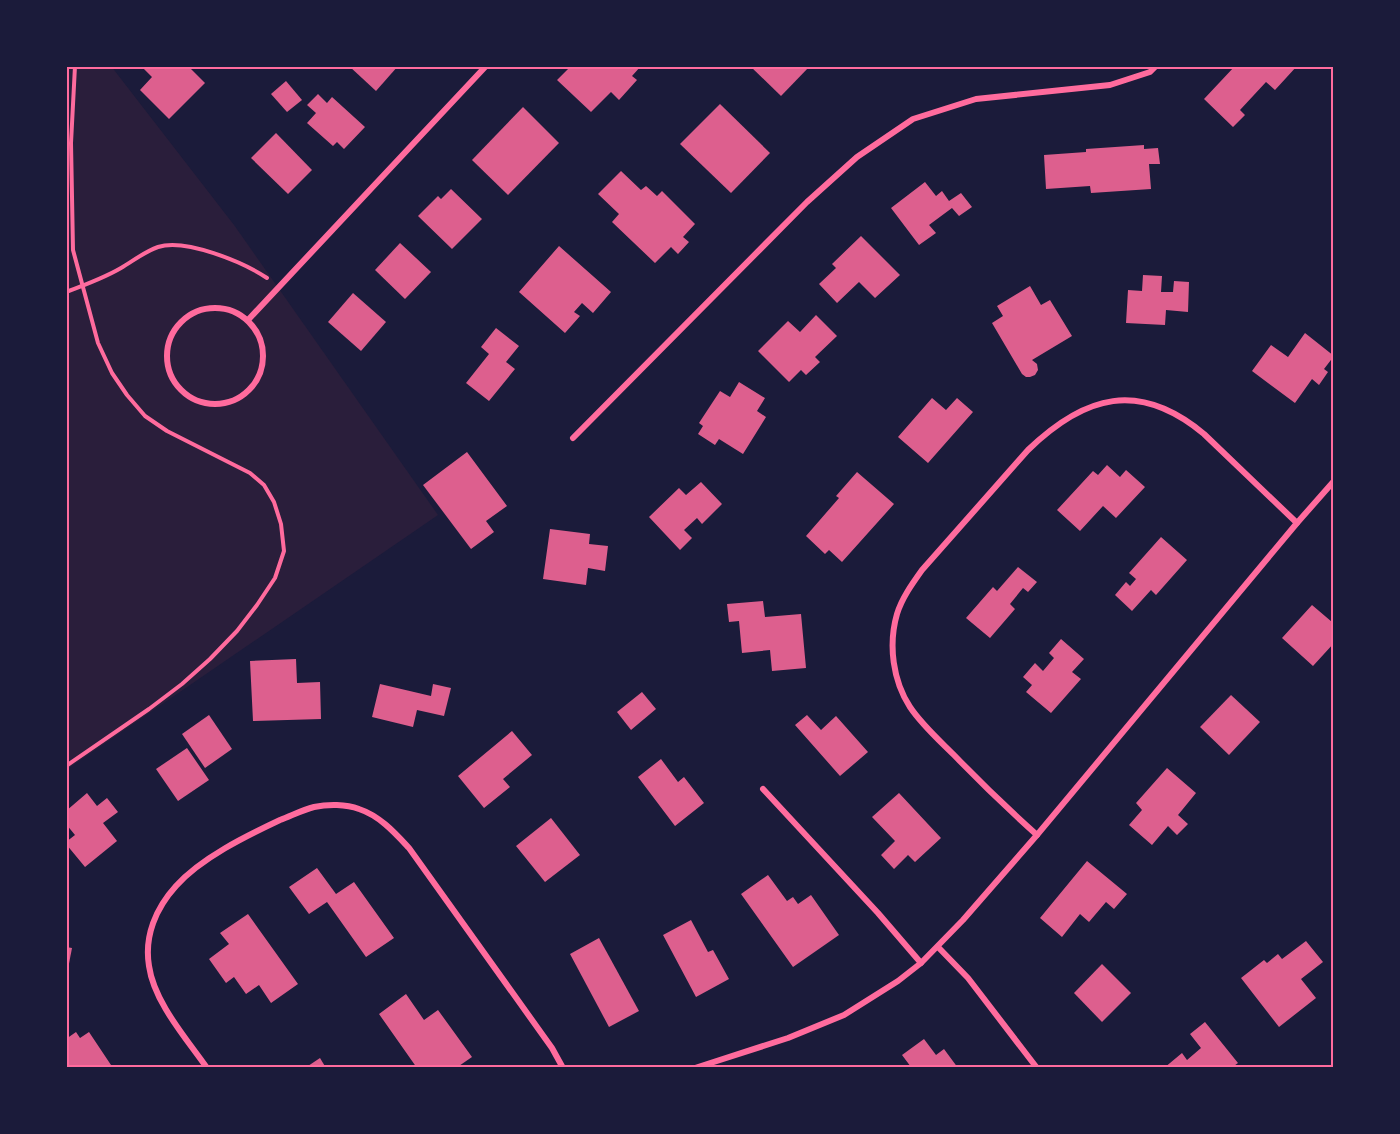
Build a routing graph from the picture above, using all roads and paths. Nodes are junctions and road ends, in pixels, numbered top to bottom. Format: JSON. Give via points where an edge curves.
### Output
{"nodes":[{"id":1,"x":75,"y":66,"type":"edge"},
{"id":2,"x":486,"y":66,"type":"edge"},
{"id":3,"x":1156,"y":66,"type":"edge"},
{"id":4,"x":82,"y":286,"type":"junction"},
{"id":5,"x":279,"y":286,"type":"junction"},
{"id":6,"x":66,"y":292,"type":"edge"},
{"id":7,"x":248,"y":320,"type":"junction"},
{"id":8,"x":573,"y":438,"type":"dead end"},
{"id":9,"x":1334,"y":481,"type":"edge"},
{"id":10,"x":1297,"y":523,"type":"junction"},
{"id":11,"x":66,"y":766,"type":"edge"},
{"id":12,"x":763,"y":789,"type":"dead end"},
{"id":13,"x":1037,"y":835,"type":"junction"},
{"id":14,"x":938,"y":947,"type":"junction"},
{"id":15,"x":921,"y":963,"type":"junction"},
{"id":16,"x":207,"y":1068,"type":"edge"},
{"id":17,"x":563,"y":1068,"type":"edge"},
{"id":18,"x":695,"y":1068,"type":"edge"},
{"id":19,"x":1037,"y":1068,"type":"edge"}],
"edges":[{"from":1,"to":4,"type":"path","via":[[71,143],[73,250]]},
{"from":2,"to":5,"type":"street"},
{"from":3,"to":8,"type":"street","via":[[1150,72],[1110,85],[976,99],[914,119],[857,157],[807,202]]},
{"from":4,"to":5,"type":"path","via":[[150,250],[175,245],[229,258]]},
{"from":4,"to":6,"type":"path"},
{"from":4,"to":11,"type":"path","via":[[98,343],[127,395],[145,416],[167,431],[250,473],[264,486],[281,524],[284,551],[275,578],[257,605],[210,659],[149,710]]},
{"from":5,"to":7,"type":"street"},
{"from":7,"to":7,"type":"street","via":[[219,308],[201,309],[185,318],[172,333],[167,347],[172,378],[184,393],[200,402],[217,404],[243,396],[254,385],[264,359],[262,342]]},
{"from":9,"to":10,"type":"street"},
{"from":10,"to":13,"type":"street"},
{"from":10,"to":13,"type":"street","via":[[1190,422],[1163,407],[1111,400],[1065,419],[1046,433],[922,570],[897,614],[893,663],[899,684],[910,707],[925,725]]},
{"from":12,"to":15,"type":"street"},
{"from":13,"to":14,"type":"street"},
{"from":14,"to":15,"type":"street"},
{"from":14,"to":19,"type":"street","via":[[973,984]]},
{"from":15,"to":18,"type":"street","via":[[844,1015]]},
{"from":16,"to":17,"type":"street","via":[[167,1011],[149,967],[147,945],[161,906],[176,886],[222,850],[292,815],[313,807],[337,805],[359,808],[377,818],[409,848]]}]}
